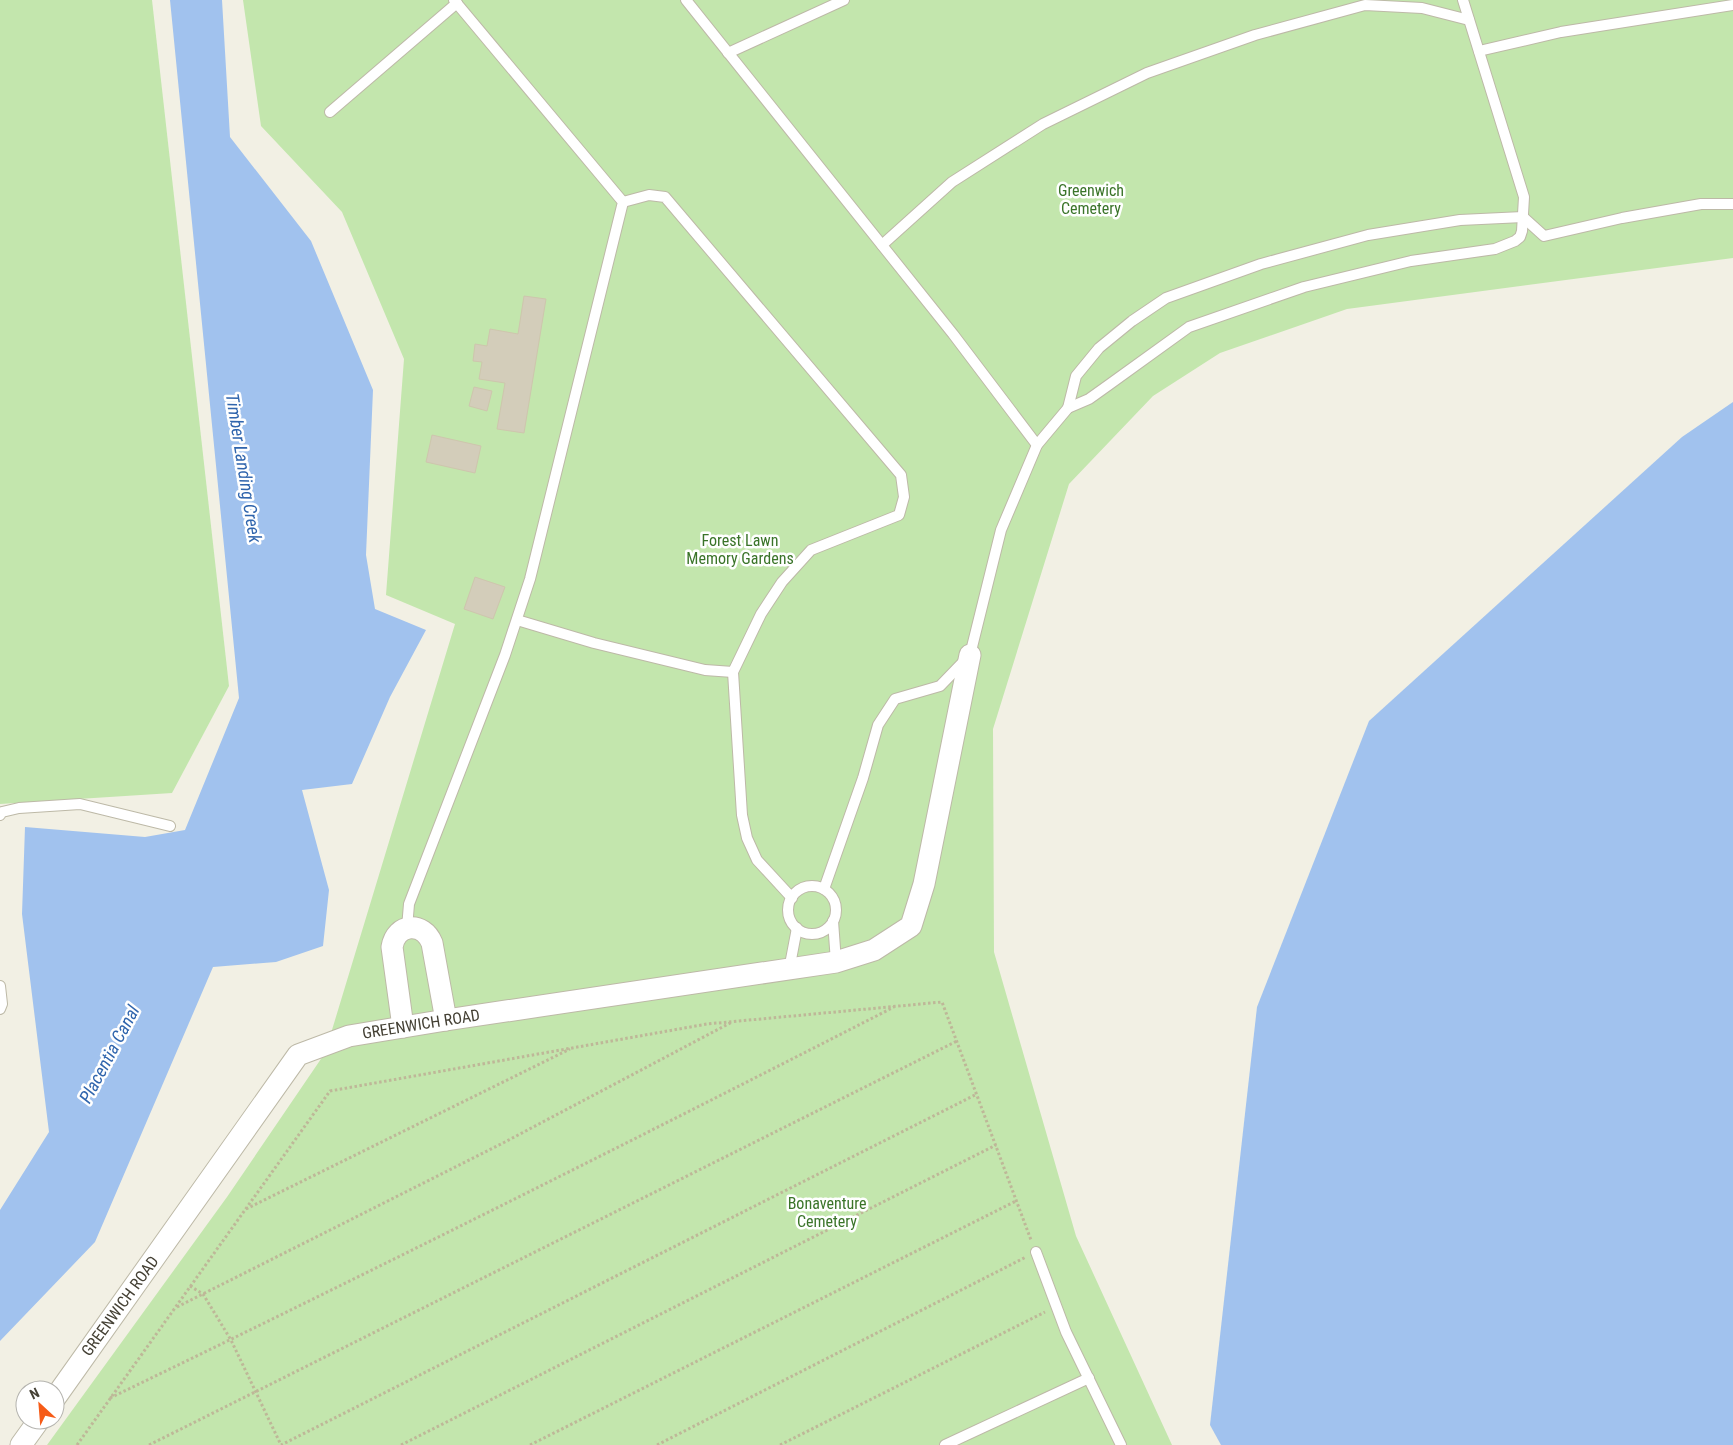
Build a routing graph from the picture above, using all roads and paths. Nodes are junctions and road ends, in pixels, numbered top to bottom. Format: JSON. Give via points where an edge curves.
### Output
{"nodes":[{"id":1,"x":686,"y":0,"type":"edge"},
{"id":2,"x":844,"y":0,"type":"edge"},
{"id":3,"x":1462,"y":0,"type":"edge"},
{"id":4,"x":455,"y":2,"type":"edge"},
{"id":5,"x":1369,"y":3,"type":"edge"},
{"id":6,"x":1733,"y":5,"type":"edge"},
{"id":7,"x":1469,"y":20,"type":"junction"},
{"id":8,"x":1479,"y":51,"type":"junction"},
{"id":9,"x":728,"y":53,"type":"junction"},
{"id":10,"x":330,"y":112,"type":"dead end"},
{"id":11,"x":623,"y":202,"type":"junction"},
{"id":12,"x":1733,"y":204,"type":"edge"},
{"id":13,"x":1523,"y":217,"type":"junction"},
{"id":14,"x":882,"y":245,"type":"junction"},
{"id":15,"x":1068,"y":408,"type":"junction"},
{"id":16,"x":1037,"y":445,"type":"junction"},
{"id":17,"x":516,"y":620,"type":"junction"},
{"id":18,"x":970,"y":655,"type":"junction"},
{"id":19,"x":733,"y":672,"type":"junction"},
{"id":20,"x":0,"y":815,"type":"edge"},
{"id":21,"x":170,"y":826,"type":"dead end"},
{"id":22,"x":824,"y":889,"type":"junction"},
{"id":23,"x":792,"y":898,"type":"junction"},
{"id":24,"x":833,"y":921,"type":"junction"},
{"id":25,"x":407,"y":928,"type":"junction"},
{"id":26,"x":797,"y":928,"type":"junction"},
{"id":27,"x":836,"y":962,"type":"junction"},
{"id":28,"x":789,"y":970,"type":"junction"},
{"id":29,"x":0,"y":986,"type":"edge"},
{"id":30,"x":897,"y":1006,"type":"junction"},
{"id":31,"x":0,"y":1009,"type":"edge"},
{"id":32,"x":446,"y":1020,"type":"junction"},
{"id":33,"x":735,"y":1021,"type":"junction"},
{"id":34,"x":403,"y":1027,"type":"junction"},
{"id":35,"x":957,"y":1041,"type":"junction"},
{"id":36,"x":574,"y":1048,"type":"junction"},
{"id":37,"x":977,"y":1094,"type":"junction"},
{"id":38,"x":996,"y":1146,"type":"junction"},
{"id":39,"x":1016,"y":1201,"type":"junction"},
{"id":40,"x":246,"y":1209,"type":"junction"},
{"id":41,"x":1036,"y":1252,"type":"junction"},
{"id":42,"x":190,"y":1286,"type":"junction"},
{"id":43,"x":203,"y":1294,"type":"junction"},
{"id":44,"x":1056,"y":1306,"type":"junction"},
{"id":45,"x":175,"y":1307,"type":"junction"},
{"id":46,"x":231,"y":1340,"type":"junction"},
{"id":47,"x":1089,"y":1378,"type":"junction"},
{"id":48,"x":65,"y":1384,"type":"edge"},
{"id":49,"x":255,"y":1392,"type":"junction"},
{"id":50,"x":110,"y":1398,"type":"junction"},
{"id":51,"x":32,"y":1430,"type":"edge"},
{"id":52,"x":21,"y":1445,"type":"edge"},
{"id":53,"x":76,"y":1445,"type":"edge"},
{"id":54,"x":149,"y":1445,"type":"edge"},
{"id":55,"x":281,"y":1445,"type":"edge"},
{"id":56,"x":401,"y":1445,"type":"edge"},
{"id":57,"x":530,"y":1445,"type":"edge"},
{"id":58,"x":657,"y":1445,"type":"edge"},
{"id":59,"x":780,"y":1445,"type":"edge"},
{"id":60,"x":945,"y":1445,"type":"edge"},
{"id":61,"x":1122,"y":1445,"type":"edge"}],
"edges":[{"from":1,"to":9,"type":"lane"},
{"from":2,"to":9,"type":"lane"},
{"from":3,"to":7,"type":"lane"},
{"from":4,"to":10,"type":"lane"},
{"from":4,"to":11,"type":"lane"},
{"from":5,"to":7,"type":"lane","via":[[1422,8]]},
{"from":5,"to":14,"type":"lane","via":[[1256,35],[1147,73],[1043,124],[952,182]]},
{"from":6,"to":8,"type":"lane","via":[[1561,32]]},
{"from":7,"to":8,"type":"lane"},
{"from":8,"to":13,"type":"lane","via":[[1524,197]]},
{"from":9,"to":14,"type":"lane"},
{"from":11,"to":17,"type":"lane","via":[[530,579]]},
{"from":11,"to":19,"type":"lane","via":[[649,195],[664,197],[901,475],[904,497],[899,515],[811,550],[782,582],[761,614]]},
{"from":12,"to":13,"type":"lane","via":[[1701,204],[1544,236]]},
{"from":13,"to":15,"type":"lane","via":[[1520,237],[1494,249],[1411,261],[1304,286],[1189,327],[1103,389]]},
{"from":13,"to":15,"type":"lane","via":[[1460,220],[1368,235],[1261,264],[1166,298],[1099,348],[1076,376]]},
{"from":14,"to":16,"type":"lane"},
{"from":15,"to":16,"type":"lane"},
{"from":16,"to":18,"type":"lane","via":[[1001,530]]},
{"from":17,"to":19,"type":"lane","via":[[705,670]]},
{"from":17,"to":25,"type":"lane","via":[[409,904]]},
{"from":18,"to":22,"type":"lane","via":[[940,686],[895,699],[878,725]]},
{"from":18,"to":27,"type":"street","name":"GREENWICH ROAD","via":[[924,884],[910,926],[874,950]]},
{"from":19,"to":23,"type":"lane","via":[[742,815],[747,838],[758,860]]},
{"from":20,"to":21,"type":"lane","via":[[19,808],[80,804]]},
{"from":22,"to":23,"type":"lane","via":[[804,887]]},
{"from":22,"to":24,"type":"lane","via":[[836,905]]},
{"from":23,"to":26,"type":"lane","via":[[789,914]]},
{"from":24,"to":26,"type":"lane","via":[[828,928],[816,933]]},
{"from":24,"to":27,"type":"lane"},
{"from":25,"to":32,"type":"street","via":[[420,929],[430,937]]},
{"from":25,"to":34,"type":"street","via":[[396,935],[392,947]]},
{"from":26,"to":28,"type":"lane"},
{"from":27,"to":28,"type":"street","name":"GREENWICH ROAD"},
{"from":28,"to":32,"type":"street","name":"GREENWICH ROAD"},
{"from":29,"to":31,"type":"lane"},
{"from":30,"to":33,"type":"path"},
{"from":30,"to":35,"type":"path","via":[[942,1002]]},
{"from":30,"to":46,"type":"path"},
{"from":32,"to":34,"type":"street","name":"GREENWICH ROAD"},
{"from":33,"to":36,"type":"path"},
{"from":33,"to":43,"type":"path","via":[[503,1143]]},
{"from":34,"to":48,"type":"street","name":"GREENWICH ROAD","via":[[348,1036],[298,1055]]},
{"from":35,"to":37,"type":"path"},
{"from":35,"to":49,"type":"path"},
{"from":36,"to":40,"type":"path"},
{"from":36,"to":40,"type":"path","via":[[330,1091]]},
{"from":37,"to":38,"type":"path"},
{"from":37,"to":55,"type":"path"},
{"from":38,"to":39,"type":"path"},
{"from":38,"to":56,"type":"path"},
{"from":39,"to":41,"type":"path"},
{"from":39,"to":57,"type":"path"},
{"from":40,"to":42,"type":"path"},
{"from":41,"to":44,"type":"lane"},
{"from":41,"to":58,"type":"path"},
{"from":42,"to":43,"type":"path"},
{"from":42,"to":45,"type":"path"},
{"from":43,"to":45,"type":"path"},
{"from":43,"to":46,"type":"path"},
{"from":44,"to":47,"type":"lane"},
{"from":44,"to":59,"type":"path"},
{"from":45,"to":50,"type":"path"},
{"from":46,"to":49,"type":"path"},
{"from":46,"to":50,"type":"path"},
{"from":47,"to":60,"type":"lane"},
{"from":47,"to":61,"type":"lane"},
{"from":49,"to":54,"type":"path"},
{"from":49,"to":55,"type":"path"},
{"from":50,"to":53,"type":"path"},
{"from":51,"to":52,"type":"street"}]}
